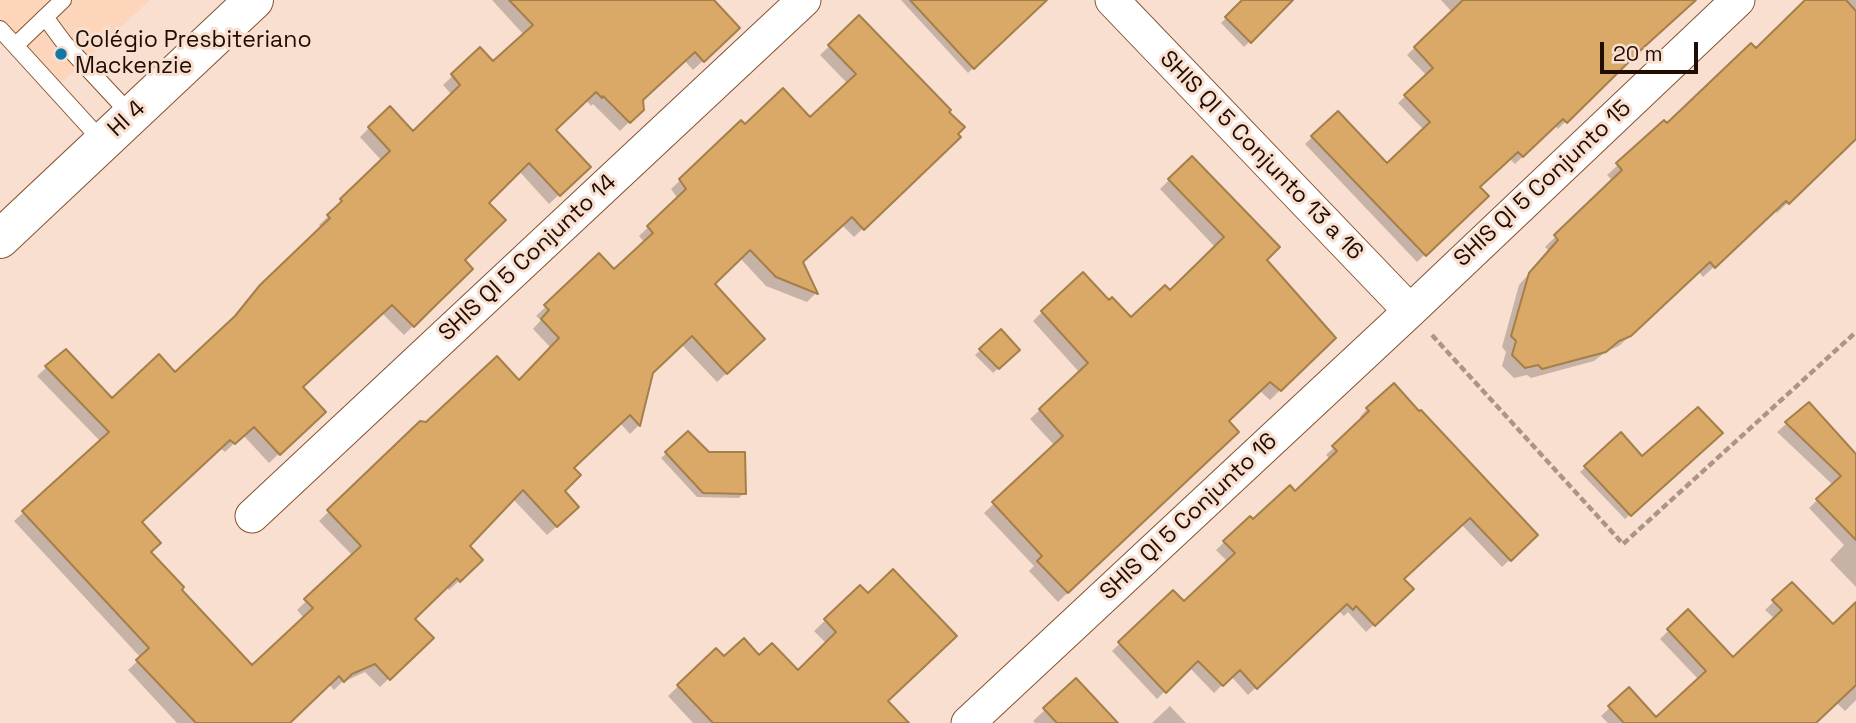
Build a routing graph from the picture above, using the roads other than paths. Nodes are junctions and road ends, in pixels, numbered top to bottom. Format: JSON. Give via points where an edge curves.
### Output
{"nodes":[{"id":1,"x":63,"y":0,"type":"edge"},
{"id":2,"x":254,"y":0,"type":"edge"},
{"id":3,"x":804,"y":0,"type":"edge"},
{"id":4,"x":1112,"y":0,"type":"edge"},
{"id":5,"x":1738,"y":0,"type":"edge"},
{"id":6,"x":45,"y":17,"type":"junction"},
{"id":7,"x":0,"y":29,"type":"edge"},
{"id":8,"x":16,"y":46,"type":"junction"},
{"id":9,"x":131,"y":115,"type":"junction"},
{"id":10,"x":103,"y":142,"type":"junction"},
{"id":11,"x":0,"y":239,"type":"edge"},
{"id":12,"x":1410,"y":311,"type":"junction"},
{"id":13,"x":252,"y":516,"type":"dead end"},
{"id":14,"x":968,"y":723,"type":"edge"}],
"edges":[{"from":1,"to":6,"type":"lane"},
{"from":2,"to":9,"type":"street","name":"HI 4"},
{"from":3,"to":13,"type":"street","name":"SHIS QI 5 Conjunto 14"},
{"from":4,"to":12,"type":"street","name":"SHIS QI 5 Conjunto 13 a 16"},
{"from":5,"to":12,"type":"street","name":"SHIS QI 5 Conjunto 15"},
{"from":6,"to":8,"type":"lane"},
{"from":6,"to":9,"type":"lane"},
{"from":7,"to":8,"type":"lane"},
{"from":8,"to":10,"type":"lane"},
{"from":9,"to":10,"type":"street","name":"HI 4"},
{"from":10,"to":11,"type":"street","name":"HI 4"},
{"from":12,"to":14,"type":"street","name":"SHIS QI 5 Conjunto 16"}]}
